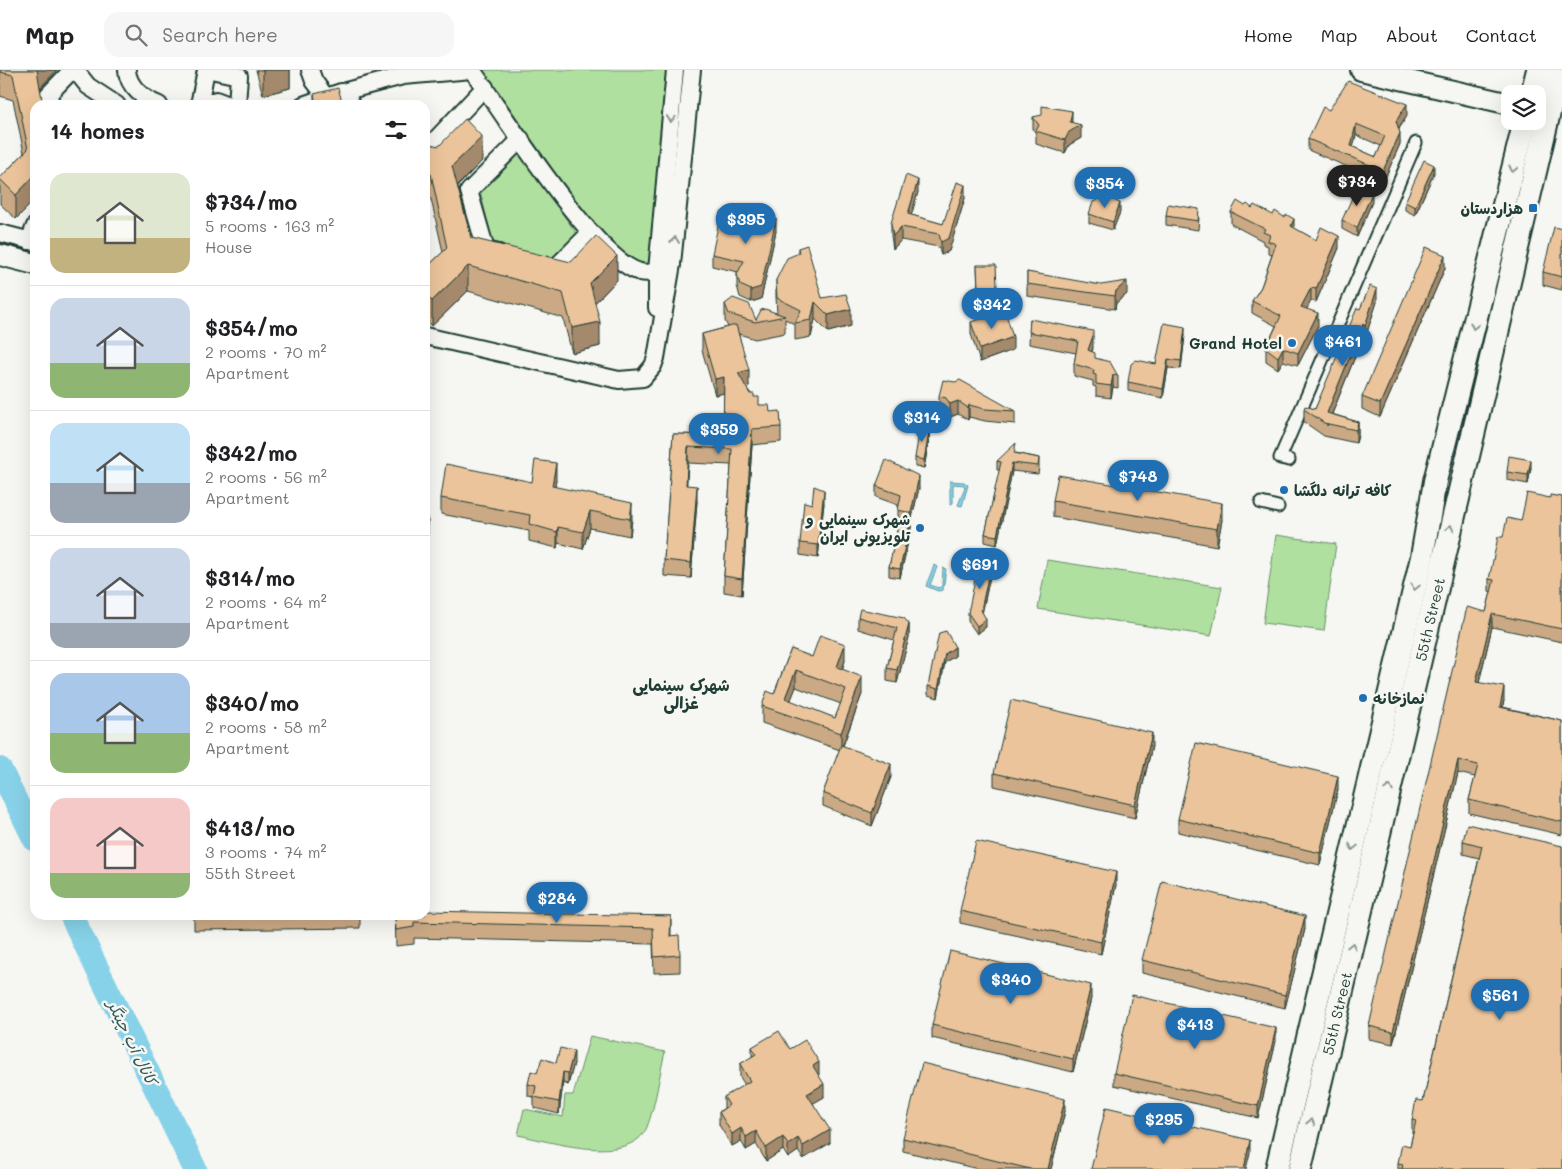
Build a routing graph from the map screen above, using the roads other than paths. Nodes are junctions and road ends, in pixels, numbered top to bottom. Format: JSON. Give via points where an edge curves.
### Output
{"nodes":[{"id":1,"x":74,"y":70,"type":"edge"},
{"id":2,"x":127,"y":70,"type":"edge"},
{"id":3,"x":206,"y":70,"type":"edge"},
{"id":4,"x":211,"y":70,"type":"edge"},
{"id":5,"x":310,"y":70,"type":"edge"},
{"id":6,"x":472,"y":70,"type":"edge"},
{"id":7,"x":676,"y":70,"type":"edge"},
{"id":8,"x":692,"y":70,"type":"edge"},
{"id":9,"x":1361,"y":70,"type":"edge"},
{"id":10,"x":1538,"y":70,"type":"edge"},
{"id":11,"x":1559,"y":70,"type":"edge"},
{"id":12,"x":403,"y":73,"type":"edge"},
{"id":13,"x":1534,"y":85,"type":"edge"},
{"id":14,"x":485,"y":87,"type":"junction"},
{"id":15,"x":326,"y":97,"type":"junction"},
{"id":16,"x":349,"y":98,"type":"edge"},
{"id":17,"x":50,"y":100,"type":"edge"},
{"id":18,"x":109,"y":100,"type":"edge"},
{"id":19,"x":148,"y":100,"type":"edge"},
{"id":20,"x":202,"y":100,"type":"edge"},
{"id":21,"x":238,"y":100,"type":"edge"},
{"id":22,"x":317,"y":100,"type":"edge"},
{"id":23,"x":1501,"y":102,"type":"edge"},
{"id":24,"x":1546,"y":104,"type":"edge"},
{"id":25,"x":1523,"y":130,"type":"edge"},
{"id":26,"x":1539,"y":130,"type":"edge"},
{"id":27,"x":521,"y":139,"type":"junction"},
{"id":28,"x":1416,"y":143,"type":"dead end"},
{"id":29,"x":430,"y":146,"type":"edge"},
{"id":30,"x":0,"y":233,"type":"edge"},
{"id":31,"x":590,"y":233,"type":"junction"},
{"id":32,"x":30,"y":236,"type":"edge"},
{"id":33,"x":0,"y":255,"type":"edge"},
{"id":34,"x":512,"y":257,"type":"edge"},
{"id":35,"x":529,"y":261,"type":"edge"},
{"id":36,"x":30,"y":263,"type":"edge"},
{"id":37,"x":672,"y":264,"type":"junction"},
{"id":38,"x":657,"y":270,"type":"junction"},
{"id":39,"x":430,"y":337,"type":"edge"},
{"id":40,"x":656,"y":358,"type":"junction"},
{"id":41,"x":1289,"y":460,"type":"dead end"},
{"id":42,"x":1261,"y":503,"type":"dead end"},
{"id":43,"x":1278,"y":507,"type":"dead end"},
{"id":44,"x":1432,"y":559,"type":"junction"},
{"id":45,"x":1277,"y":1169,"type":"edge"},
{"id":46,"x":1300,"y":1169,"type":"edge"}],
"edges":[{"from":1,"to":17,"type":"street","via":[[48,95]]},
{"from":1,"to":18,"type":"street","via":[[88,86]]},
{"from":2,"to":19,"type":"street","via":[[127,76],[140,96]]},
{"from":3,"to":20,"type":"street"},
{"from":4,"to":21,"type":"street","via":[[240,76]]},
{"from":5,"to":15,"type":"street"},
{"from":6,"to":12,"type":"street"},
{"from":6,"to":14,"type":"street"},
{"from":7,"to":38,"type":"street","one_way":true},
{"from":37,"to":8,"type":"street","one_way":true},
{"from":9,"to":23,"type":"street"},
{"from":10,"to":13,"type":"main road"},
{"from":11,"to":24,"type":"main road","name":"55th Street"},
{"from":12,"to":16,"type":"street"},
{"from":14,"to":27,"type":"street"},
{"from":14,"to":29,"type":"street"},
{"from":15,"to":16,"type":"street"},
{"from":15,"to":22,"type":"street"},
{"from":25,"to":44,"type":"main road","name":"55th Street","one_way":true,"via":[[1435,481]]},
{"from":44,"to":26,"type":"main road","name":"55th Street","one_way":true},
{"from":27,"to":31,"type":"street"},
{"from":27,"to":34,"type":"street","via":[[469,190],[486,250]]},
{"from":28,"to":41,"type":"street","via":[[1280,458]]},
{"from":30,"to":32,"type":"street"},
{"from":31,"to":35,"type":"street","via":[[555,268]]},
{"from":31,"to":38,"type":"street","via":[[634,270],[651,273]]},
{"from":33,"to":36,"type":"street"},
{"from":37,"to":38,"type":"street"},
{"from":37,"to":40,"type":"street"},
{"from":38,"to":40,"type":"street"},
{"from":39,"to":40,"type":"street","via":[[619,380],[643,378],[654,366]]},
{"from":42,"to":43,"type":"street"},
{"from":44,"to":45,"type":"main road","name":"55th Street","one_way":true},
{"from":46,"to":44,"type":"main road","name":"55th Street","one_way":true}]}
